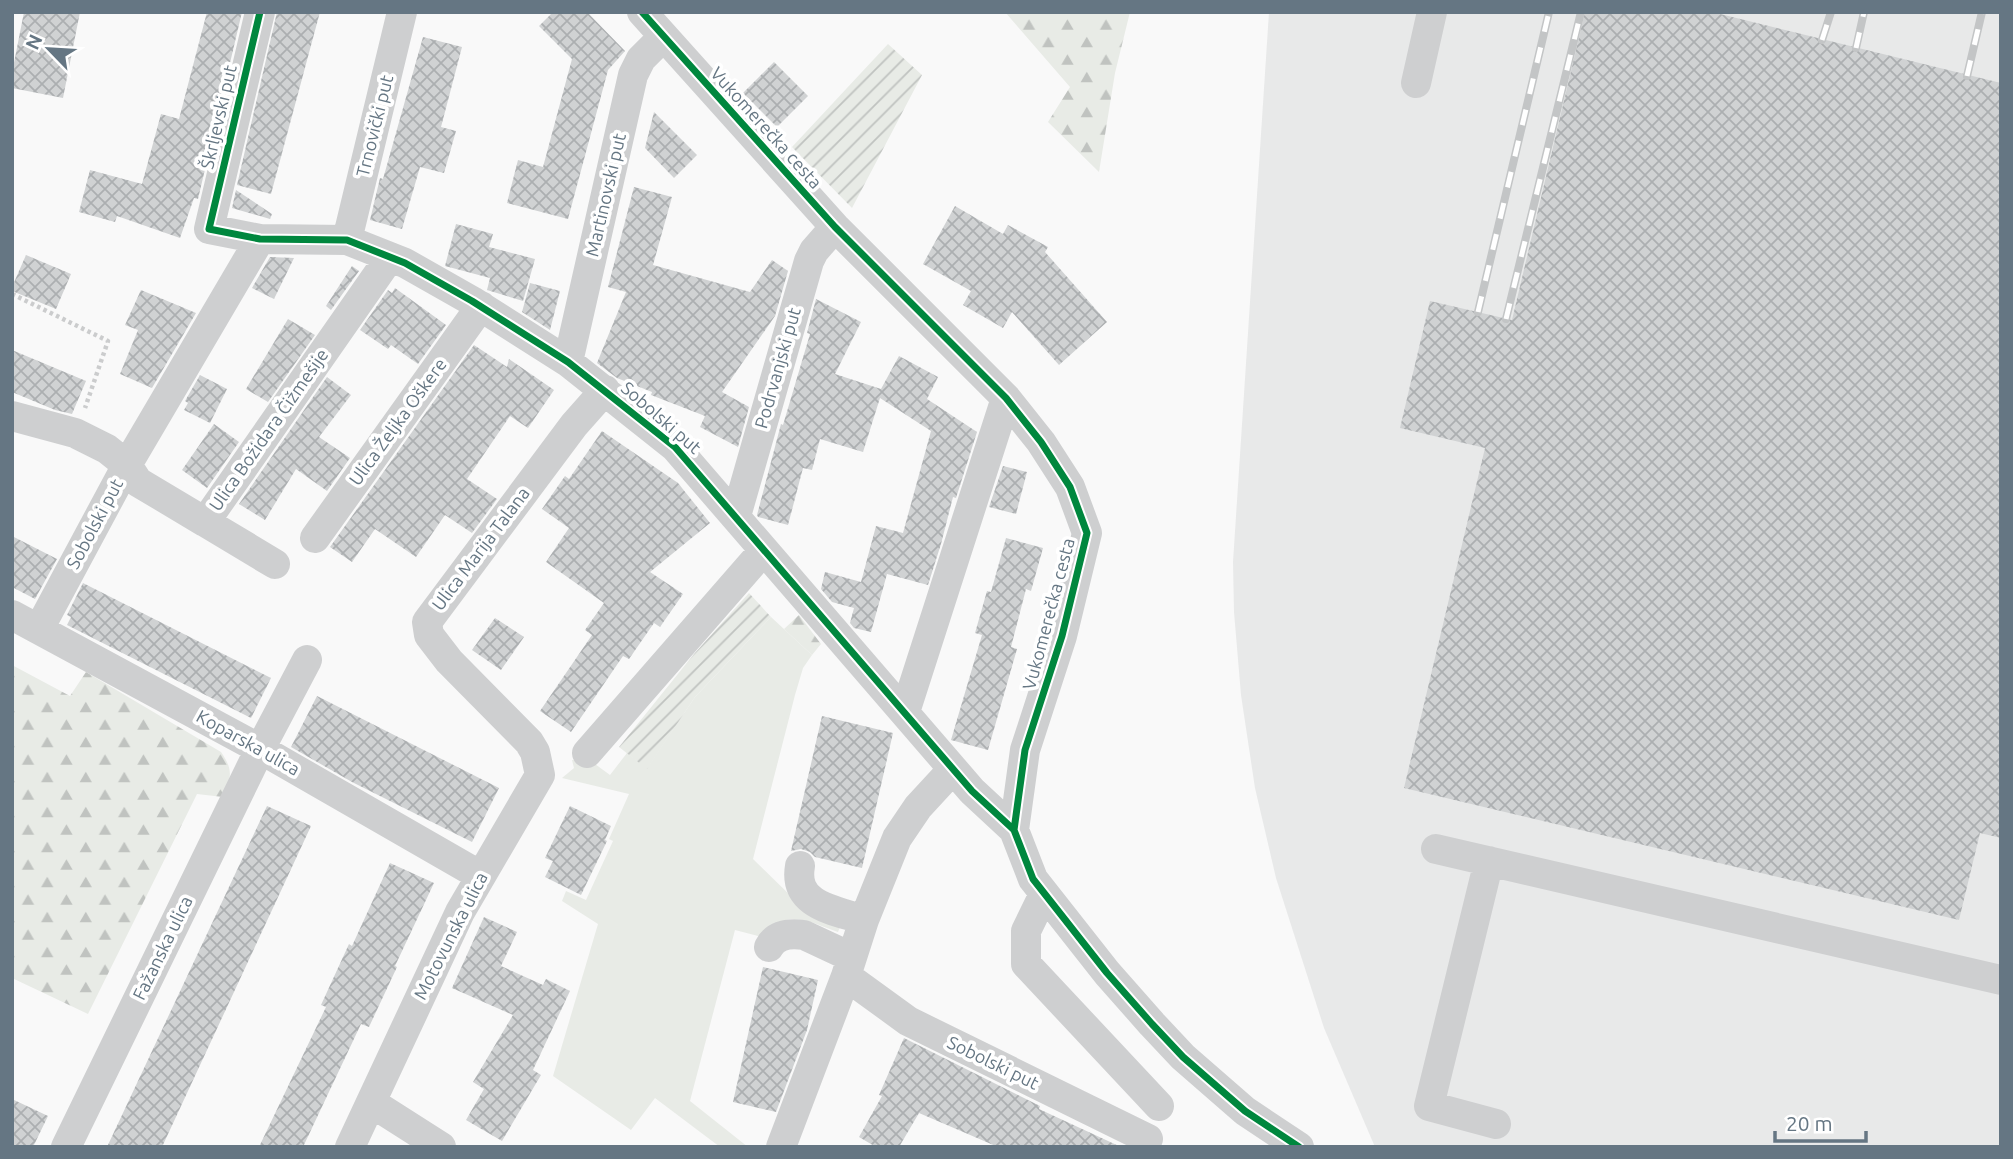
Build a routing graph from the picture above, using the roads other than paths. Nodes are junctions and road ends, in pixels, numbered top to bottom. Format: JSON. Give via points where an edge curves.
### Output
{"nodes":[{"id":1,"x":260,"y":12,"type":"edge"},
{"id":2,"x":402,"y":12,"type":"edge"},
{"id":3,"x":642,"y":12,"type":"edge"},
{"id":4,"x":1432,"y":12,"type":"edge"},
{"id":5,"x":663,"y":37,"type":"junction"},
{"id":6,"x":1416,"y":83,"type":"dead end"},
{"id":7,"x":835,"y":227,"type":"junction"},
{"id":8,"x":209,"y":229,"type":"joint"},
{"id":9,"x":260,"y":239,"type":"junction"},
{"id":10,"x":347,"y":240,"type":"junction"},
{"id":11,"x":390,"y":257,"type":"junction"},
{"id":12,"x":481,"y":306,"type":"junction"},
{"id":13,"x":568,"y":362,"type":"junction"},
{"id":14,"x":605,"y":390,"type":"junction"},
{"id":15,"x":1006,"y":398,"type":"junction"},
{"id":16,"x":12,"y":416,"type":"edge"},
{"id":17,"x":127,"y":465,"type":"junction"},
{"id":18,"x":736,"y":516,"type":"junction"},
{"id":19,"x":205,"y":522,"type":"junction"},
{"id":20,"x":315,"y":538,"type":"dead end"},
{"id":21,"x":764,"y":550,"type":"junction"},
{"id":22,"x":275,"y":564,"type":"dead end"},
{"id":23,"x":12,"y":615,"type":"edge"},
{"id":24,"x":39,"y":629,"type":"junction"},
{"id":25,"x":307,"y":660,"type":"dead end"},
{"id":26,"x":905,"y":712,"type":"junction"},
{"id":27,"x":260,"y":749,"type":"junction"},
{"id":28,"x":587,"y":752,"type":"dead end"},
{"id":29,"x":953,"y":769,"type":"junction"},
{"id":30,"x":540,"y":775,"type":"joint"},
{"id":31,"x":1014,"y":830,"type":"junction"},
{"id":32,"x":1436,"y":849,"type":"dead end"},
{"id":33,"x":1489,"y":861,"type":"junction"},
{"id":34,"x":800,"y":866,"type":"dead end"},
{"id":35,"x":481,"y":876,"type":"junction"},
{"id":36,"x":1044,"y":894,"type":"junction"},
{"id":37,"x":864,"y":920,"type":"junction"},
{"id":38,"x":769,"y":947,"type":"dead end"},
{"id":39,"x":848,"y":967,"type":"junction"},
{"id":40,"x":2001,"y":980,"type":"edge"},
{"id":41,"x":372,"y":1102,"type":"junction"},
{"id":42,"x":1159,"y":1106,"type":"dead end"},
{"id":43,"x":1496,"y":1124,"type":"dead end"},
{"id":44,"x":1148,"y":1139,"type":"dead end"},
{"id":45,"x":66,"y":1147,"type":"edge"},
{"id":46,"x":350,"y":1147,"type":"edge"},
{"id":47,"x":441,"y":1147,"type":"edge"},
{"id":48,"x":781,"y":1147,"type":"edge"},
{"id":49,"x":1299,"y":1147,"type":"edge"}],
"edges":[{"from":1,"to":8,"type":"street","name":"Škrljevski put"},
{"from":2,"to":10,"type":"street","name":"Trnovički put"},
{"from":3,"to":5,"type":"street","name":"Vukomerečka cesta"},
{"from":4,"to":6,"type":"street"},
{"from":5,"to":7,"type":"street","name":"Vukomerečka cesta"},
{"from":5,"to":13,"type":"street","name":"Martinovski put","via":[[641,59],[633,75]]},
{"from":7,"to":15,"type":"street","name":"Vukomerečka cesta"},
{"from":7,"to":18,"type":"street","name":"Podrvanjski put","via":[[809,261]]},
{"from":8,"to":9,"type":"street","name":"Sobolski put"},
{"from":9,"to":10,"type":"street","name":"Sobolski put"},
{"from":9,"to":17,"type":"street","name":"Sobolski put"},
{"from":10,"to":11,"type":"street","name":"Sobolski put"},
{"from":11,"to":12,"type":"street","name":"Sobolski put"},
{"from":11,"to":19,"type":"street","name":"Ulica Božidara Čižmešije"},
{"from":12,"to":13,"type":"street","name":"Sobolski put"},
{"from":12,"to":20,"type":"street","name":"Ulica Željka Oškere"},
{"from":13,"to":14,"type":"street","name":"Sobolski put"},
{"from":14,"to":18,"type":"street","name":"Sobolski put","via":[[675,447]]},
{"from":14,"to":30,"type":"street","name":"Ulica Marija Talana","via":[[427,622],[429,635],[449,661],[529,742]]},
{"from":15,"to":26,"type":"street"},
{"from":15,"to":31,"type":"street","name":"Vukomerečka cesta","via":[[1070,486],[1087,533],[1062,636],[1026,750]]},
{"from":16,"to":17,"type":"street","name":"Ulica Božidara Čižmešije","via":[[75,433]]},
{"from":17,"to":19,"type":"street","name":"Ulica Božidara Čižmešije","via":[[138,482]]},
{"from":17,"to":24,"type":"street","name":"Sobolski put"},
{"from":18,"to":21,"type":"street","name":"Sobolski put"},
{"from":19,"to":22,"type":"street"},
{"from":21,"to":26,"type":"street","name":"Sobolski put"},
{"from":21,"to":28,"type":"street"},
{"from":23,"to":24,"type":"street","name":"Koparska ulica"},
{"from":24,"to":27,"type":"street","name":"Koparska ulica"},
{"from":25,"to":27,"type":"street","name":"Fažanska ulica"},
{"from":26,"to":29,"type":"street","name":"Sobolski put"},
{"from":27,"to":35,"type":"street","name":"Koparska ulica"},
{"from":27,"to":45,"type":"street","name":"Fažanska ulica"},
{"from":29,"to":31,"type":"street","name":"Sobolski put"},
{"from":29,"to":37,"type":"street","via":[[897,838]]},
{"from":30,"to":35,"type":"street","name":"Motovunska ulica"},
{"from":31,"to":36,"type":"street","name":"Vukomerečka cesta","via":[[1033,879]]},
{"from":32,"to":33,"type":"street"},
{"from":33,"to":40,"type":"street"},
{"from":33,"to":43,"type":"street","via":[[1429,1106]]},
{"from":34,"to":37,"type":"street","via":[[798,876],[807,897]]},
{"from":35,"to":41,"type":"street","name":"Motovunska ulica"},
{"from":36,"to":42,"type":"street","via":[[1026,931],[1026,964]]},
{"from":36,"to":49,"type":"street","name":"Vukomerečka cesta","via":[[1183,1057],[1245,1111]]},
{"from":37,"to":39,"type":"street"},
{"from":38,"to":39,"type":"street","name":"Sobolski put","via":[[777,938],[804,935]]},
{"from":39,"to":44,"type":"street","name":"Sobolski put","via":[[908,1021]]},
{"from":39,"to":48,"type":"street"},
{"from":41,"to":46,"type":"street","name":"Motovunska ulica"},
{"from":41,"to":47,"type":"street"}]}
